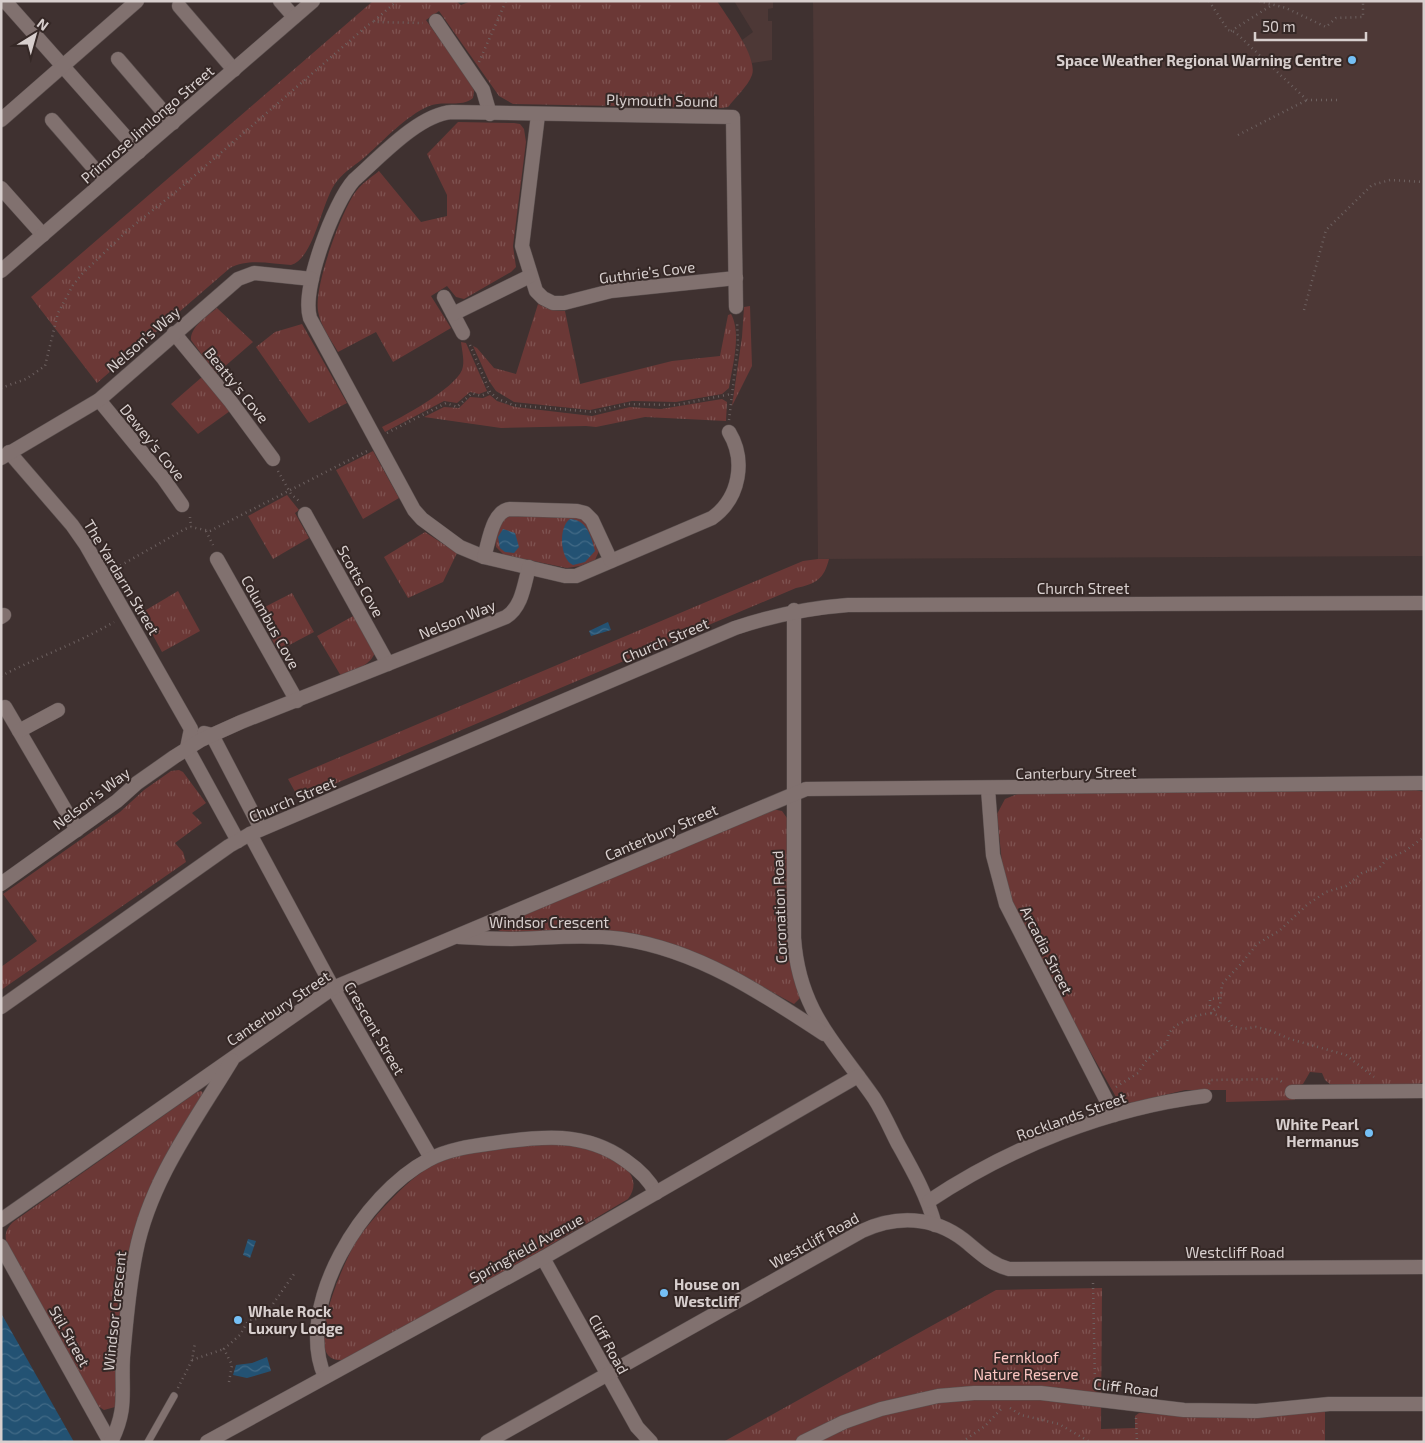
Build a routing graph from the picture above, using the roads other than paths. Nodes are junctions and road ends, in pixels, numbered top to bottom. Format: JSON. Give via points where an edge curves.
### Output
{"nodes":[{"id":1,"x":5,"y":1,"type":"edge"},
{"id":2,"x":280,"y":1,"type":"edge"},
{"id":3,"x":313,"y":1,"type":"edge"},
{"id":4,"x":130,"y":4,"type":"edge"},
{"id":5,"x":179,"y":6,"type":"dead end"},
{"id":6,"x":294,"y":18,"type":"junction"},
{"id":7,"x":437,"y":23,"type":"road end"},
{"id":8,"x":118,"y":59,"type":"dead end"},
{"id":9,"x":62,"y":66,"type":"junction"},
{"id":10,"x":234,"y":70,"type":"junction"},
{"id":11,"x":490,"y":114,"type":"junction"},
{"id":12,"x":538,"y":115,"type":"junction"},
{"id":13,"x":3,"y":116,"type":"edge"},
{"id":14,"x":52,"y":120,"type":"dead end"},
{"id":15,"x":173,"y":123,"type":"junction"},
{"id":16,"x":139,"y":152,"type":"junction"},
{"id":17,"x":105,"y":181,"type":"junction"},
{"id":18,"x":1,"y":188,"type":"edge"},
{"id":19,"x":43,"y":235,"type":"junction"},
{"id":20,"x":1,"y":271,"type":"edge"},
{"id":21,"x":530,"y":276,"type":"junction"},
{"id":22,"x":736,"y":278,"type":"junction"},
{"id":23,"x":312,"y":279,"type":"junction"},
{"id":24,"x":444,"y":297,"type":"dead end"},
{"id":25,"x":736,"y":307,"type":"road end"},
{"id":26,"x":453,"y":314,"type":"junction"},
{"id":27,"x":174,"y":333,"type":"junction"},
{"id":28,"x":463,"y":333,"type":"road end"},
{"id":29,"x":99,"y":400,"type":"junction"},
{"id":30,"x":729,"y":432,"type":"road end"},
{"id":31,"x":5,"y":455,"type":"edge"},
{"id":32,"x":273,"y":459,"type":"road end"},
{"id":33,"x":182,"y":504,"type":"dead end"},
{"id":34,"x":305,"y":514,"type":"road end"},
{"id":35,"x":484,"y":557,"type":"junction"},
{"id":36,"x":217,"y":560,"type":"dead end"},
{"id":37,"x":611,"y":561,"type":"junction"},
{"id":38,"x":529,"y":568,"type":"junction"},
{"id":39,"x":1424,"y":603,"type":"edge"},
{"id":40,"x":794,"y":610,"type":"junction"},
{"id":41,"x":388,"y":664,"type":"junction"},
{"id":42,"x":297,"y":701,"type":"junction"},
{"id":43,"x":6,"y":707,"type":"dead end"},
{"id":44,"x":58,"y":710,"type":"dead end"},
{"id":45,"x":191,"y":729,"type":"junction"},
{"id":46,"x":19,"y":731,"type":"junction"},
{"id":47,"x":207,"y":738,"type":"junction"},
{"id":48,"x":187,"y":748,"type":"junction"},
{"id":49,"x":1424,"y":783,"type":"edge"},
{"id":50,"x":988,"y":789,"type":"junction"},
{"id":51,"x":794,"y":793,"type":"junction"},
{"id":52,"x":77,"y":830,"type":"junction"},
{"id":53,"x":250,"y":835,"type":"junction"},
{"id":54,"x":1,"y":884,"type":"edge"},
{"id":55,"x":454,"y":937,"type":"junction"},
{"id":56,"x":333,"y":988,"type":"junction"},
{"id":57,"x":1,"y":1007,"type":"edge"},
{"id":58,"x":829,"y":1037,"type":"junction"},
{"id":59,"x":235,"y":1055,"type":"junction"},
{"id":60,"x":858,"y":1076,"type":"junction"},
{"id":61,"x":1424,"y":1091,"type":"edge"},
{"id":62,"x":1292,"y":1092,"type":"road end"},
{"id":63,"x":1205,"y":1096,"type":"road end"},
{"id":64,"x":1114,"y":1115,"type":"junction"},
{"id":65,"x":430,"y":1158,"type":"junction"},
{"id":66,"x":656,"y":1192,"type":"junction"},
{"id":67,"x":929,"y":1201,"type":"junction"},
{"id":68,"x":1,"y":1220,"type":"edge"},
{"id":69,"x":935,"y":1225,"type":"junction"},
{"id":70,"x":1,"y":1246,"type":"edge"},
{"id":71,"x":543,"y":1258,"type":"junction"},
{"id":72,"x":1424,"y":1267,"type":"edge"},
{"id":73,"x":608,"y":1376,"type":"junction"},
{"id":74,"x":325,"y":1377,"type":"junction"},
{"id":75,"x":174,"y":1396,"type":"road end"},
{"id":76,"x":1424,"y":1404,"type":"edge"},
{"id":77,"x":110,"y":1442,"type":"edge"},
{"id":78,"x":148,"y":1442,"type":"edge"},
{"id":79,"x":207,"y":1442,"type":"edge"},
{"id":80,"x":487,"y":1442,"type":"edge"},
{"id":81,"x":651,"y":1442,"type":"edge"},
{"id":82,"x":803,"y":1442,"type":"edge"}],
"edges":[{"from":1,"to":9,"type":"street"},
{"from":2,"to":6,"type":"street"},
{"from":3,"to":6,"type":"street","name":"Primrose Jimlongo Street"},
{"from":4,"to":9,"type":"street"},
{"from":5,"to":10,"type":"street"},
{"from":6,"to":10,"type":"street","name":"Primrose Jimlongo Street"},
{"from":7,"to":11,"type":"street","via":[[483,90]]},
{"from":8,"to":15,"type":"street"},
{"from":9,"to":13,"type":"street"},
{"from":9,"to":16,"type":"street"},
{"from":10,"to":15,"type":"street","name":"Primrose Jimlongo Street"},
{"from":11,"to":12,"type":"street","name":"Plymouth Sound"},
{"from":11,"to":23,"type":"street","name":"Plymouth Sound","via":[[452,112],[429,117],[354,180],[338,202]]},
{"from":12,"to":21,"type":"street","name":"Guthrie’s Cove","via":[[522,246]]},
{"from":12,"to":22,"type":"street","name":"Plymouth Sound","via":[[733,117]]},
{"from":14,"to":17,"type":"street"},
{"from":15,"to":16,"type":"street","name":"Primrose Jimlongo Street"},
{"from":16,"to":17,"type":"street","name":"Primrose Jimlongo Street"},
{"from":17,"to":19,"type":"street","name":"Primrose Jimlongo Street"},
{"from":18,"to":19,"type":"street"},
{"from":19,"to":20,"type":"street","name":"Primrose Jimlongo Street"},
{"from":21,"to":22,"type":"street","name":"Guthrie’s Cove","via":[[539,295],[558,304],[611,291]]},
{"from":21,"to":26,"type":"street"},
{"from":22,"to":25,"type":"street","name":"Plymouth Sound"},
{"from":23,"to":27,"type":"street","name":"Nelson’s Way","via":[[262,273],[246,275]]},
{"from":23,"to":35,"type":"street","via":[[307,305],[310,318],[417,515],[460,546]]},
{"from":24,"to":26,"type":"street"},
{"from":26,"to":28,"type":"street"},
{"from":27,"to":29,"type":"street","name":"Nelson’s Way"},
{"from":27,"to":32,"type":"street","name":"Beatty’s Cove"},
{"from":29,"to":31,"type":"street","name":"Nelson’s Way"},
{"from":29,"to":33,"type":"street","name":"Dewey’s Cove"},
{"from":30,"to":37,"type":"street","via":[[737,445],[738,479],[722,509],[706,521]]},
{"from":31,"to":45,"type":"street","name":"The Yardarm Street","via":[[76,530]]},
{"from":34,"to":41,"type":"street","name":"Scotts Cove"},
{"from":35,"to":37,"type":"street","via":[[496,519],[502,511],[577,510],[590,517]]},
{"from":35,"to":38,"type":"street"},
{"from":36,"to":42,"type":"street","name":"Columbus Cove"},
{"from":37,"to":38,"type":"street","via":[[571,577]]},
{"from":38,"to":41,"type":"street","name":"Nelson Way","via":[[514,612]]},
{"from":39,"to":40,"type":"street","name":"Church Street","via":[[858,605]]},
{"from":40,"to":51,"type":"street","name":"Coronation Road"},
{"from":40,"to":53,"type":"street","name":"Church Street","via":[[735,628]]},
{"from":41,"to":42,"type":"street","name":"Nelson Way"},
{"from":42,"to":47,"type":"street","name":"Nelson Way"},
{"from":43,"to":46,"type":"street"},
{"from":44,"to":46,"type":"street"},
{"from":45,"to":47,"type":"street"},
{"from":45,"to":48,"type":"street"},
{"from":46,"to":52,"type":"street"},
{"from":47,"to":48,"type":"street","name":"Nelson’s Way"},
{"from":47,"to":53,"type":"street"},
{"from":48,"to":52,"type":"street","name":"Nelson’s Way"},
{"from":48,"to":53,"type":"street"},
{"from":49,"to":50,"type":"street","name":"Canterbury Street"},
{"from":50,"to":51,"type":"street","name":"Canterbury Street","via":[[806,790]]},
{"from":50,"to":64,"type":"street","name":"Arcadia Street","via":[[993,856],[1006,904]]},
{"from":51,"to":55,"type":"street","name":"Canterbury Street"},
{"from":51,"to":58,"type":"street","name":"Coronation Road","via":[[795,954],[808,1003]]},
{"from":52,"to":54,"type":"street","name":"Nelson’s Way"},
{"from":53,"to":56,"type":"street","name":"Crescent Street"},
{"from":53,"to":57,"type":"street","name":"Church Street"},
{"from":55,"to":56,"type":"street","name":"Canterbury Street"},
{"from":55,"to":58,"type":"street","name":"Windsor Crescent","via":[[585,937],[642,943],[722,972]]},
{"from":56,"to":59,"type":"street","name":"Canterbury Street"},
{"from":56,"to":65,"type":"street","name":"Crescent Street"},
{"from":58,"to":60,"type":"street","name":"Coronation Road"},
{"from":59,"to":68,"type":"street","name":"Canterbury Street"},
{"from":59,"to":77,"type":"street","name":"Windsor Crescent","via":[[150,1201],[130,1284],[123,1358],[123,1408],[120,1423]]},
{"from":60,"to":66,"type":"street","name":"Springfield Avenue"},
{"from":60,"to":67,"type":"street","name":"Coronation Road","via":[[876,1101]]},
{"from":61,"to":62,"type":"street"},
{"from":63,"to":64,"type":"street","name":"Rocklands Street"},
{"from":64,"to":67,"type":"street","name":"Rocklands Street","via":[[1033,1144]]},
{"from":65,"to":66,"type":"street","via":[[476,1145],[566,1137],[594,1144],[619,1156],[642,1173]]},
{"from":65,"to":74,"type":"street","via":[[407,1174],[373,1208],[331,1274],[318,1330],[318,1350]]},
{"from":66,"to":71,"type":"street","name":"Springfield Avenue"},
{"from":67,"to":69,"type":"street","name":"Coronation Road"},
{"from":69,"to":72,"type":"street","name":"Westcliff Road","via":[[954,1233],[988,1260],[1002,1267],[1017,1269]]},
{"from":69,"to":73,"type":"street","name":"Westcliff Road","via":[[911,1219],[862,1230]]},
{"from":70,"to":77,"type":"street","name":"Stil Street"},
{"from":71,"to":73,"type":"street","name":"Cliff Road"},
{"from":71,"to":74,"type":"street","name":"Springfield Avenue"},
{"from":73,"to":80,"type":"street","name":"Westcliff Road"},
{"from":73,"to":81,"type":"street","name":"Cliff Road","via":[[637,1427]]},
{"from":74,"to":79,"type":"street","name":"Springfield Avenue"},
{"from":75,"to":78,"type":"lane"},
{"from":76,"to":82,"type":"street","name":"Cliff Road","via":[[1329,1404],[1257,1411],[1184,1410],[1041,1393],[938,1396],[862,1415]]}]}
